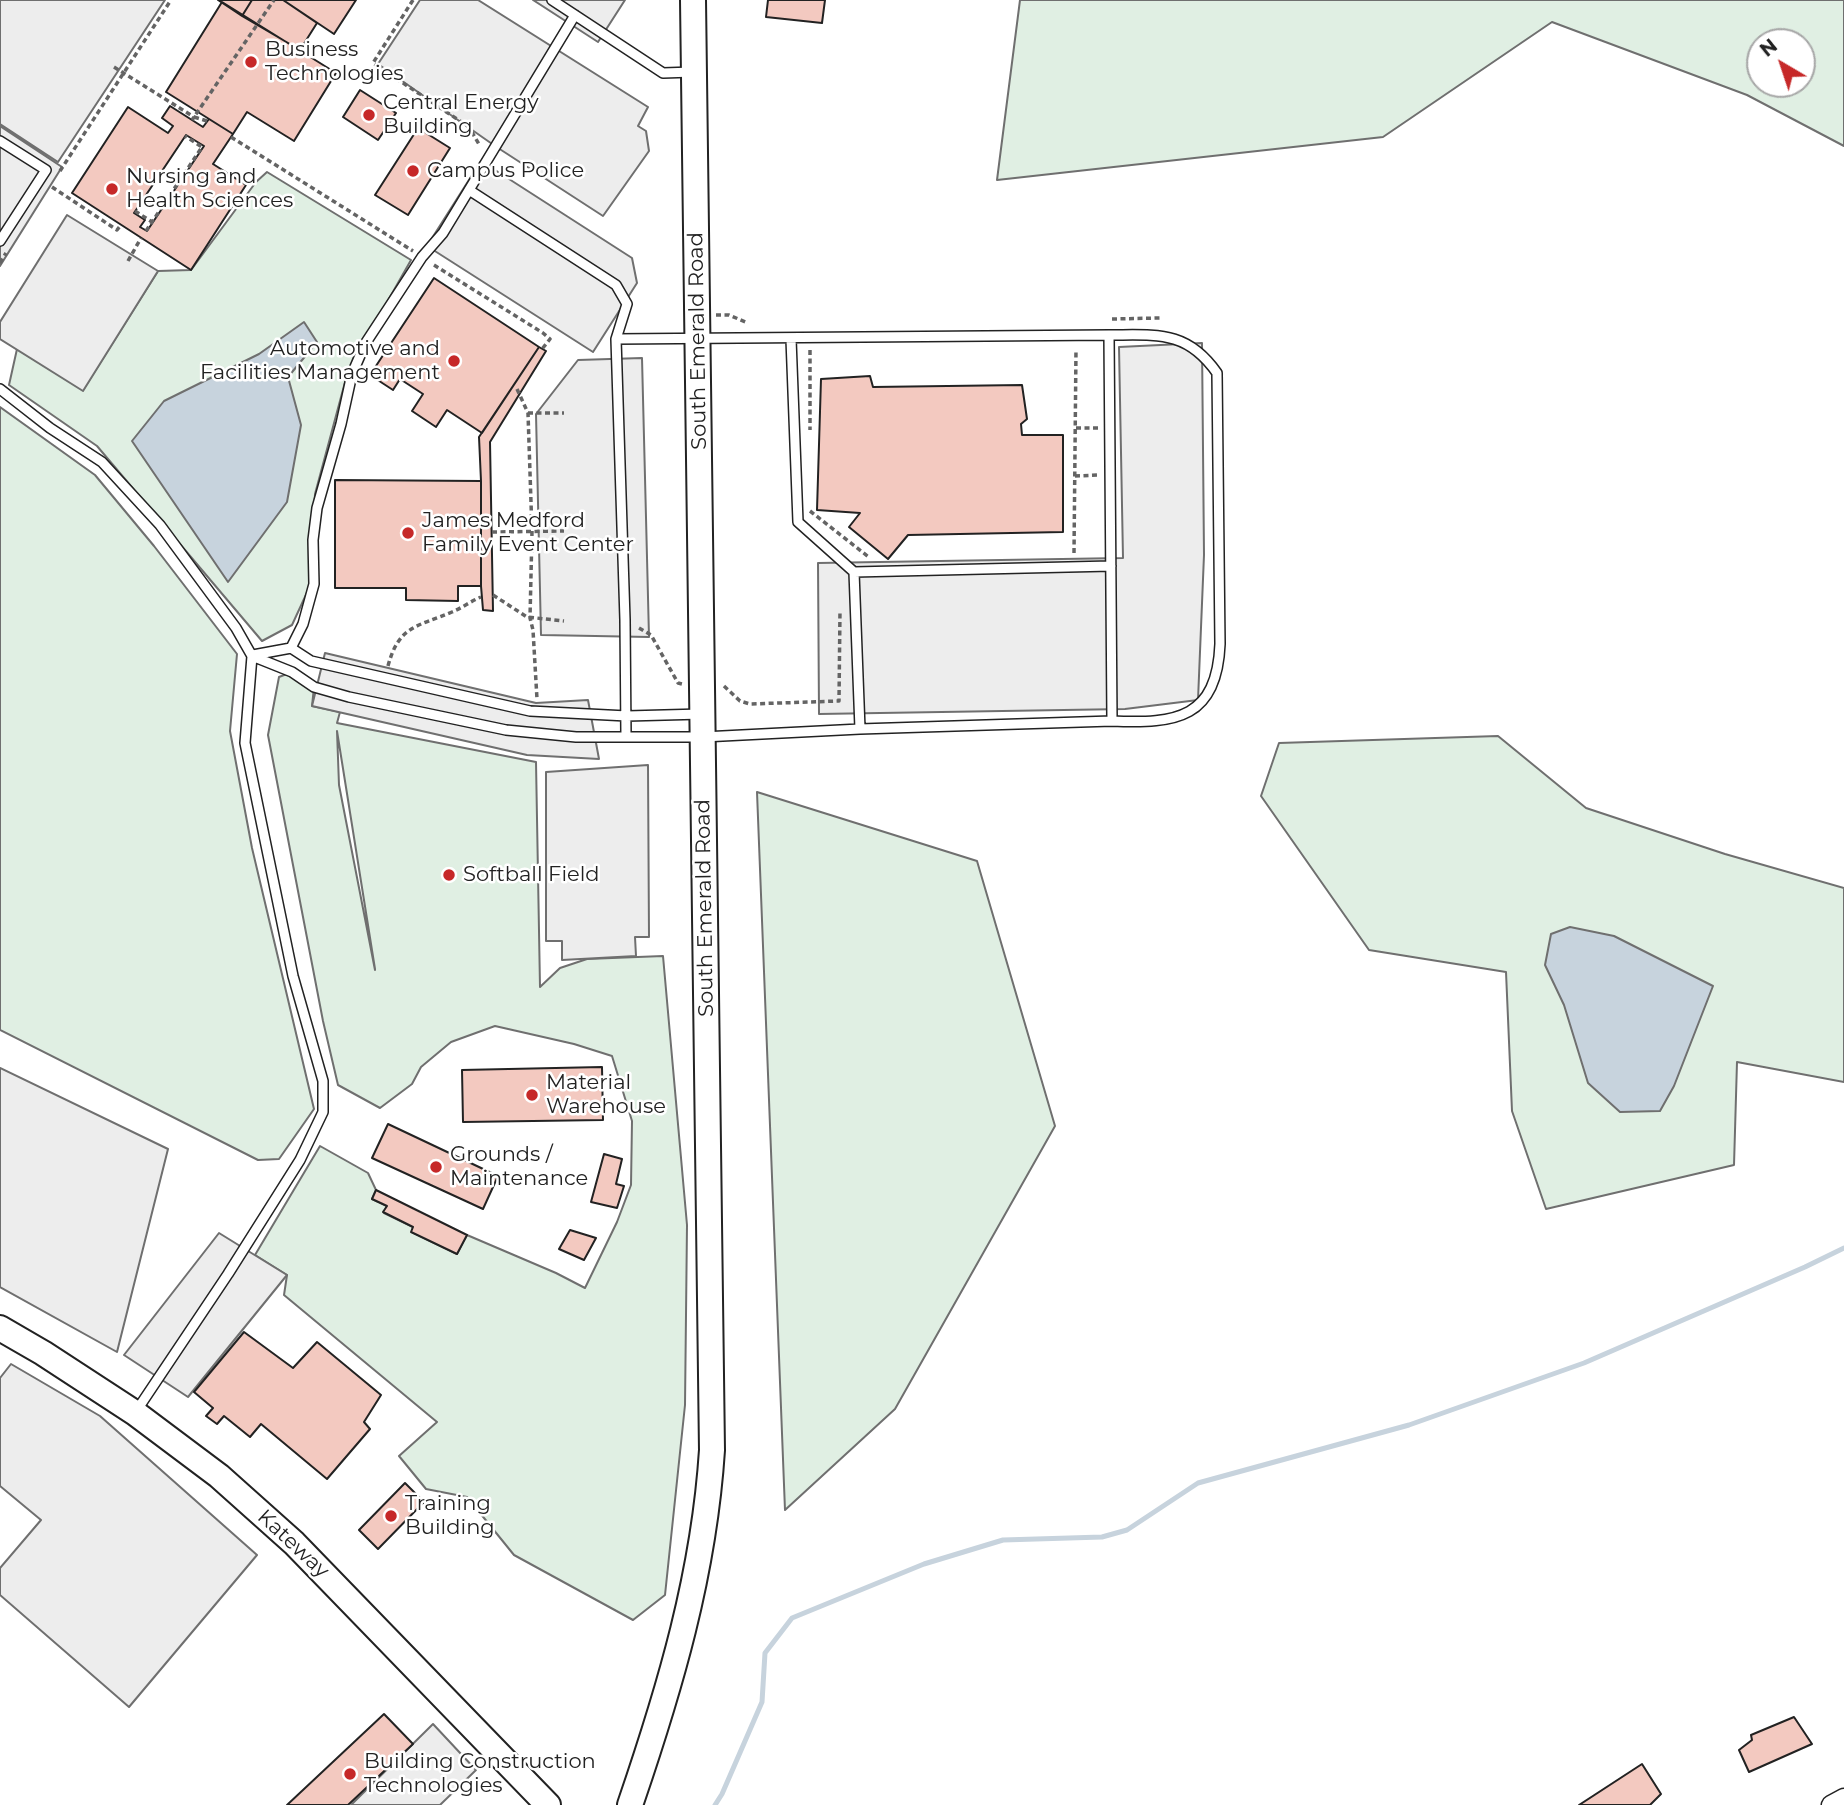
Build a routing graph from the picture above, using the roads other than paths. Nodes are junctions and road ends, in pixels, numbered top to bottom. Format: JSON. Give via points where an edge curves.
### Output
{"nodes":[{"id":1,"x":552,"y":0,"type":"edge"},
{"id":2,"x":694,"y":0,"type":"edge"},
{"id":3,"x":575,"y":15,"type":"junction"},
{"id":4,"x":694,"y":72,"type":"junction"},
{"id":5,"x":0,"y":141,"type":"edge"},
{"id":6,"x":469,"y":190,"type":"junction"},
{"id":7,"x":0,"y":242,"type":"edge"},
{"id":8,"x":1109,"y":335,"type":"junction"},
{"id":9,"x":698,"y":338,"type":"junction"},
{"id":10,"x":616,"y":339,"type":"junction"},
{"id":11,"x":791,"y":339,"type":"junction"},
{"id":12,"x":0,"y":389,"type":"edge"},
{"id":13,"x":1111,"y":566,"type":"junction"},
{"id":14,"x":854,"y":572,"type":"junction"},
{"id":15,"x":291,"y":648,"type":"junction"},
{"id":16,"x":252,"y":656,"type":"junction"},
{"id":17,"x":627,"y":716,"type":"junction"},
{"id":18,"x":1112,"y":721,"type":"junction"},
{"id":19,"x":703,"y":725,"type":"junction"},
{"id":20,"x":860,"y":729,"type":"junction"},
{"id":21,"x":626,"y":737,"type":"junction"},
{"id":22,"x":0,"y":1328,"type":"edge"},
{"id":23,"x":135,"y":1413,"type":"junction"},
{"id":24,"x":1844,"y":1798,"type":"edge"},
{"id":25,"x":548,"y":1805,"type":"edge"},
{"id":26,"x":629,"y":1805,"type":"edge"},
{"id":27,"x":1831,"y":1805,"type":"edge"}],
"edges":[{"from":1,"to":3,"type":"lane"},
{"from":2,"to":4,"type":"street","name":"South Emerald Road"},
{"from":3,"to":4,"type":"lane","via":[[663,72]]},
{"from":3,"to":6,"type":"lane"},
{"from":4,"to":9,"type":"street","name":"South Emerald Road"},
{"from":5,"to":7,"type":"lane","via":[[46,170]]},
{"from":6,"to":10,"type":"lane","via":[[616,285],[627,304]]},
{"from":6,"to":15,"type":"lane","via":[[365,344],[352,374],[317,508],[314,584]]},
{"from":8,"to":11,"type":"lane"},
{"from":8,"to":13,"type":"lane"},
{"from":8,"to":18,"type":"lane","via":[[1180,340],[1205,356],[1217,373],[1220,645],[1219,667],[1208,696],[1197,708],[1169,719]]},
{"from":9,"to":10,"type":"lane"},
{"from":9,"to":11,"type":"lane"},
{"from":9,"to":19,"type":"street","name":"South Emerald Road"},
{"from":10,"to":17,"type":"lane"},
{"from":11,"to":14,"type":"lane","via":[[798,522]]},
{"from":12,"to":16,"type":"lane","via":[[102,462],[160,525]]},
{"from":13,"to":14,"type":"lane"},
{"from":13,"to":18,"type":"lane"},
{"from":14,"to":20,"type":"lane"},
{"from":15,"to":16,"type":"lane"},
{"from":15,"to":17,"type":"lane","via":[[311,661],[530,711]]},
{"from":16,"to":21,"type":"lane","via":[[292,672],[314,687],[349,697],[506,730]]},
{"from":16,"to":23,"type":"lane","via":[[245,743],[293,976],[323,1081],[323,1112],[300,1160]]},
{"from":17,"to":19,"type":"lane"},
{"from":17,"to":21,"type":"lane"},
{"from":18,"to":20,"type":"lane"},
{"from":19,"to":20,"type":"lane"},
{"from":19,"to":21,"type":"lane"},
{"from":19,"to":26,"type":"street","name":"South Emerald Road","via":[[712,1451],[705,1530],[688,1612],[660,1720]]},
{"from":22,"to":23,"type":"street","name":"Kateway"},
{"from":23,"to":25,"type":"street","name":"Kateway","via":[[219,1476],[294,1543]]},
{"from":24,"to":27,"type":"street"}]}
